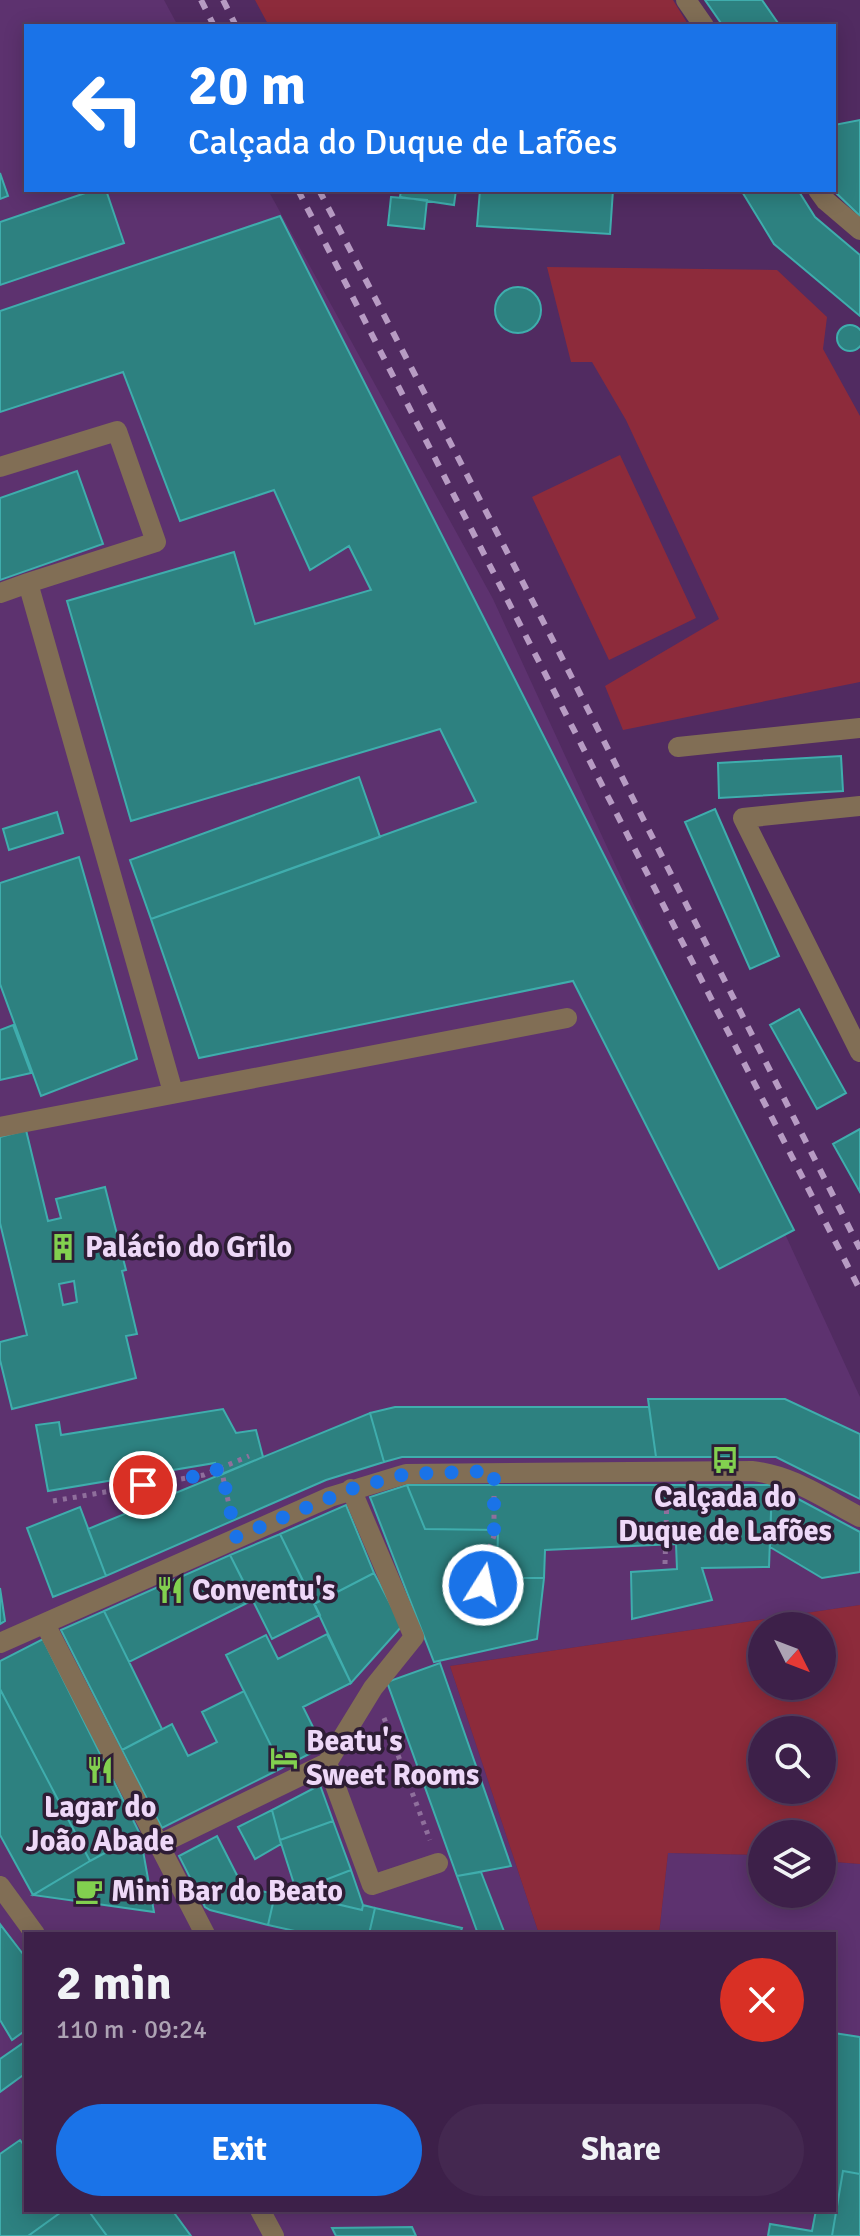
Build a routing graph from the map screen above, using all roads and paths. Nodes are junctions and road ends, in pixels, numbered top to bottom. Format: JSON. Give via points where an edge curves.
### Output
{"nodes":[{"id":1,"x":686,"y":0,"type":"edge"},
{"id":2,"x":703,"y":24,"type":"edge"},
{"id":3,"x":819,"y":192,"type":"edge"},
{"id":4,"x":860,"y":230,"type":"edge"},
{"id":5,"x":0,"y":467,"type":"edge"},
{"id":6,"x":28,"y":583,"type":"junction"},
{"id":7,"x":0,"y":593,"type":"edge"},
{"id":8,"x":860,"y":728,"type":"edge"},
{"id":9,"x":678,"y":747,"type":"dead end"},
{"id":10,"x":860,"y":806,"type":"edge"},
{"id":11,"x":567,"y":1018,"type":"dead end"},
{"id":12,"x":860,"y":1052,"type":"edge"},
{"id":13,"x":173,"y":1092,"type":"junction"},
{"id":14,"x":0,"y":1127,"type":"edge"},
{"id":15,"x":249,"y":1456,"type":"dead end"},
{"id":16,"x":221,"y":1468,"type":"junction"},
{"id":17,"x":494,"y":1471,"type":"junction"},
{"id":18,"x":667,"y":1471,"type":"junction"},
{"id":19,"x":351,"y":1489,"type":"junction"},
{"id":20,"x":53,"y":1501,"type":"dead end"},
{"id":21,"x":860,"y":1517,"type":"edge"},
{"id":22,"x":236,"y":1537,"type":"junction"},
{"id":23,"x":665,"y":1564,"type":"dead end"},
{"id":24,"x":483,"y":1607,"type":"dead end"},
{"id":25,"x":45,"y":1624,"type":"junction"},
{"id":26,"x":0,"y":1643,"type":"edge"},
{"id":27,"x":373,"y":1688,"type":"junction"},
{"id":28,"x":327,"y":1763,"type":"junction"},
{"id":29,"x":158,"y":1845,"type":"junction"},
{"id":30,"x":438,"y":1863,"type":"joint"},
{"id":31,"x":0,"y":1886,"type":"edge"},
{"id":32,"x":34,"y":1932,"type":"edge"},
{"id":33,"x":204,"y":1932,"type":"edge"},
{"id":34,"x":261,"y":2212,"type":"edge"},
{"id":35,"x":274,"y":2236,"type":"edge"}],
"edges":[{"from":1,"to":2,"type":"street"},
{"from":3,"to":4,"type":"street"},
{"from":5,"to":6,"type":"street","via":[[117,431],[156,542]]},
{"from":6,"to":7,"type":"street"},
{"from":6,"to":13,"type":"street"},
{"from":8,"to":9,"type":"street"},
{"from":10,"to":12,"type":"street","via":[[743,818]]},
{"from":11,"to":13,"type":"street"},
{"from":13,"to":14,"type":"street"},
{"from":15,"to":16,"type":"path"},
{"from":16,"to":20,"type":"path"},
{"from":16,"to":22,"type":"path"},
{"from":17,"to":18,"type":"street"},
{"from":17,"to":19,"type":"street","via":[[406,1474]]},
{"from":17,"to":24,"type":"path","via":[[494,1536],[484,1562]]},
{"from":18,"to":21,"type":"street","via":[[772,1473]]},
{"from":18,"to":23,"type":"path"},
{"from":19,"to":22,"type":"street"},
{"from":19,"to":27,"type":"street","via":[[414,1637]]},
{"from":22,"to":25,"type":"street"},
{"from":25,"to":26,"type":"street"},
{"from":25,"to":29,"type":"street"},
{"from":27,"to":28,"type":"street"},
{"from":27,"to":30,"type":"path"},
{"from":28,"to":29,"type":"street"},
{"from":28,"to":30,"type":"street","via":[[372,1885]]},
{"from":29,"to":33,"type":"street"},
{"from":31,"to":32,"type":"street"},
{"from":34,"to":35,"type":"street"}]}
